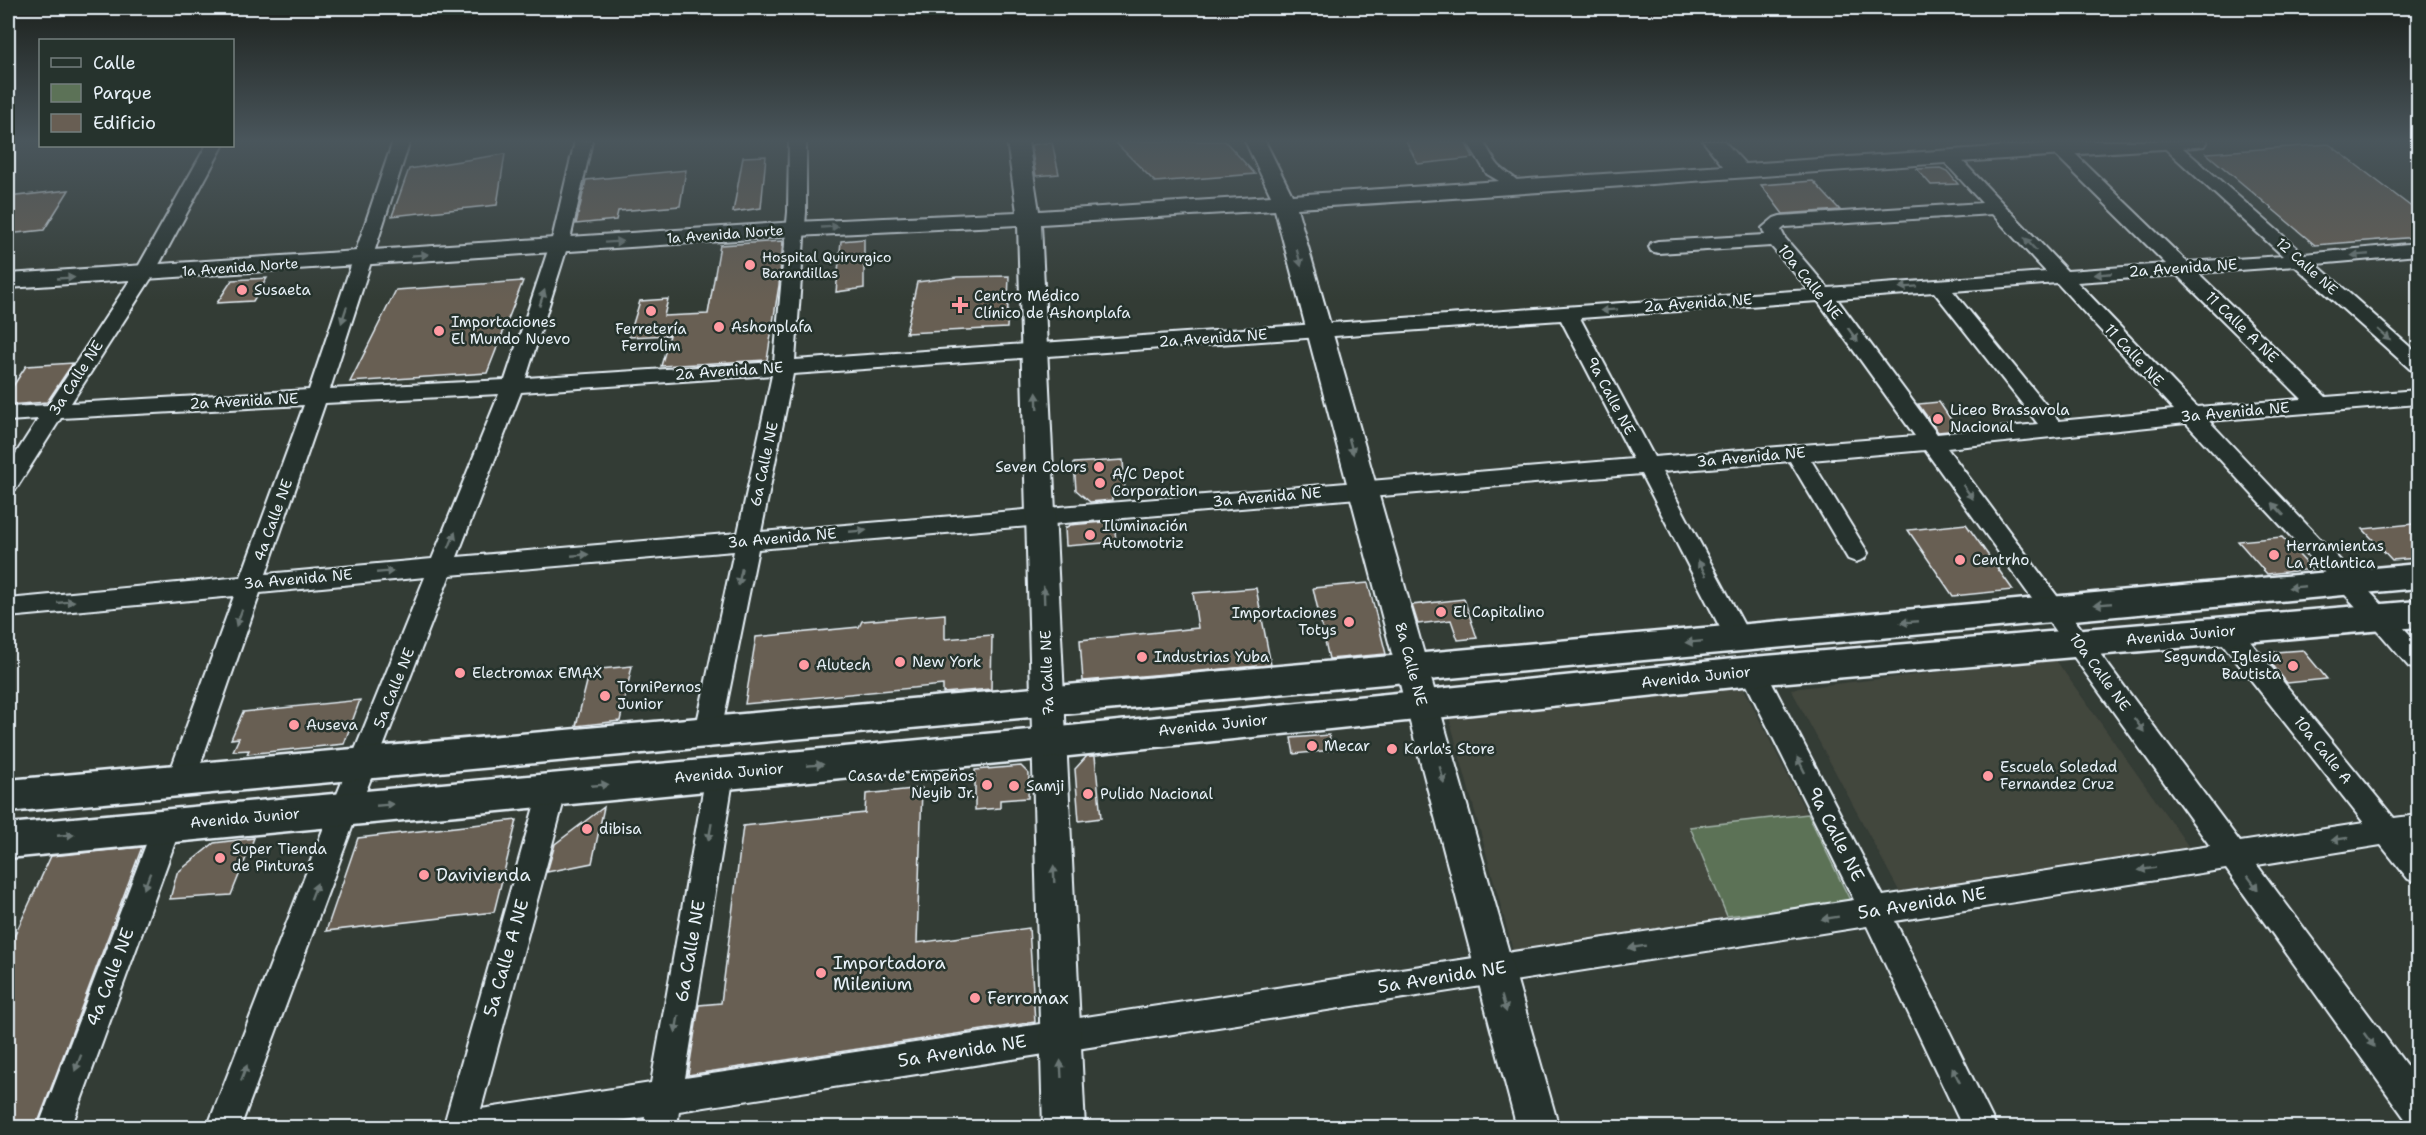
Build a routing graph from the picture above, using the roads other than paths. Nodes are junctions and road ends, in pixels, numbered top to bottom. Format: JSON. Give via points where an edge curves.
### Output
{"nodes":[{"id":1,"x":188,"y":194,"type":"edge"},
{"id":2,"x":383,"y":194,"type":"edge"},
{"id":3,"x":571,"y":194,"type":"edge"},
{"id":4,"x":796,"y":194,"type":"edge"},
{"id":5,"x":1025,"y":194,"type":"edge"},
{"id":6,"x":1281,"y":194,"type":"edge"},
{"id":7,"x":1409,"y":194,"type":"edge"},
{"id":8,"x":1983,"y":194,"type":"edge"},
{"id":9,"x":2106,"y":194,"type":"edge"},
{"id":10,"x":2225,"y":194,"type":"edge"},
{"id":11,"x":1284,"y":201,"type":"junction"},
{"id":12,"x":1996,"y":208,"type":"junction"},
{"id":13,"x":1029,"y":218,"type":"junction"},
{"id":14,"x":796,"y":229,"type":"junction"},
{"id":15,"x":1776,"y":240,"type":"junction"},
{"id":16,"x":557,"y":246,"type":"junction"},
{"id":17,"x":1658,"y":247,"type":"dead end"},
{"id":18,"x":2418,"y":249,"type":"edge"},
{"id":19,"x":361,"y":259,"type":"junction"},
{"id":20,"x":2300,"y":260,"type":"junction"},
{"id":21,"x":2181,"y":268,"type":"junction"},
{"id":22,"x":144,"y":274,"type":"junction"},
{"id":23,"x":2061,"y":278,"type":"junction"},
{"id":24,"x":8,"y":282,"type":"edge"},
{"id":25,"x":1938,"y":285,"type":"junction"},
{"id":26,"x":1822,"y":293,"type":"junction"},
{"id":27,"x":1567,"y":313,"type":"junction"},
{"id":28,"x":1319,"y":332,"type":"junction"},
{"id":29,"x":1035,"y":351,"type":"junction"},
{"id":30,"x":2418,"y":365,"type":"edge"},
{"id":31,"x":784,"y":367,"type":"junction"},
{"id":32,"x":513,"y":386,"type":"junction"},
{"id":33,"x":317,"y":397,"type":"junction"},
{"id":34,"x":2418,"y":397,"type":"edge"},
{"id":35,"x":2321,"y":405,"type":"junction"},
{"id":36,"x":55,"y":411,"type":"junction"},
{"id":37,"x":8,"y":414,"type":"edge"},
{"id":38,"x":2190,"y":415,"type":"junction"},
{"id":39,"x":2053,"y":428,"type":"junction"},
{"id":40,"x":1931,"y":442,"type":"junction"},
{"id":41,"x":1796,"y":453,"type":"junction"},
{"id":42,"x":1649,"y":465,"type":"junction"},
{"id":43,"x":8,"y":483,"type":"edge"},
{"id":44,"x":1363,"y":489,"type":"junction"},
{"id":45,"x":1041,"y":516,"type":"junction"},
{"id":46,"x":748,"y":540,"type":"junction"},
{"id":47,"x":1856,"y":553,"type":"dead end"},
{"id":48,"x":441,"y":567,"type":"junction"},
{"id":49,"x":2418,"y":576,"type":"edge"},
{"id":50,"x":2347,"y":582,"type":"junction"},
{"id":51,"x":251,"y":584,"type":"junction"},
{"id":52,"x":8,"y":608,"type":"edge"},
{"id":53,"x":2054,"y":609,"type":"junction"},
{"id":54,"x":2418,"y":614,"type":"edge"},
{"id":55,"x":2381,"y":617,"type":"junction"},
{"id":56,"x":2227,"y":631,"type":"junction"},
{"id":57,"x":1738,"y":638,"type":"junction"},
{"id":58,"x":2080,"y":644,"type":"junction"},
{"id":59,"x":2418,"y":660,"type":"edge"},
{"id":60,"x":1412,"y":668,"type":"junction"},
{"id":61,"x":1753,"y":671,"type":"junction"},
{"id":62,"x":1048,"y":701,"type":"junction"},
{"id":63,"x":1422,"y":703,"type":"junction"},
{"id":64,"x":708,"y":732,"type":"junction"},
{"id":65,"x":1050,"y":743,"type":"junction"},
{"id":66,"x":363,"y":764,"type":"junction"},
{"id":67,"x":720,"y":774,"type":"junction"},
{"id":68,"x":181,"y":780,"type":"junction"},
{"id":69,"x":553,"y":789,"type":"junction"},
{"id":70,"x":8,"y":796,"type":"edge"},
{"id":71,"x":345,"y":809,"type":"junction"},
{"id":72,"x":167,"y":826,"type":"junction"},
{"id":73,"x":2418,"y":827,"type":"edge"},
{"id":74,"x":2388,"y":831,"type":"junction"},
{"id":75,"x":8,"y":841,"type":"edge"},
{"id":76,"x":2233,"y":855,"type":"junction"},
{"id":77,"x":2418,"y":870,"type":"edge"},
{"id":78,"x":1875,"y":911,"type":"junction"},
{"id":79,"x":1494,"y":969,"type":"junction"},
{"id":80,"x":1060,"y":1036,"type":"junction"},
{"id":81,"x":2418,"y":1108,"type":"edge"},
{"id":82,"x":663,"y":1112,"type":"edge"},
{"id":83,"x":54,"y":1128,"type":"edge"},
{"id":84,"x":223,"y":1128,"type":"edge"},
{"id":85,"x":459,"y":1128,"type":"edge"},
{"id":86,"x":466,"y":1128,"type":"edge"},
{"id":87,"x":1064,"y":1128,"type":"edge"},
{"id":88,"x":1538,"y":1128,"type":"edge"},
{"id":89,"x":1981,"y":1128,"type":"edge"}],
"edges":[{"from":1,"to":22,"type":"street","name":"3a Calle NE"},
{"from":2,"to":19,"type":"street","name":"4a Calle NE"},
{"from":3,"to":16,"type":"street","name":"5a Calle NE"},
{"from":4,"to":14,"type":"street","name":"6a Calle NE"},
{"from":5,"to":13,"type":"street","name":"7a Calle NE"},
{"from":6,"to":11,"type":"street","name":"8a Calle NE"},
{"from":7,"to":11,"type":"street","name":"1a Avenida Norte"},
{"from":8,"to":12,"type":"street","name":"11 Calle NE"},
{"from":9,"to":21,"type":"street","name":"11 Calle A NE"},
{"from":10,"to":20,"type":"street","name":"12 Calle NE"},
{"from":11,"to":13,"type":"street","name":"1a Avenida Norte"},
{"from":11,"to":28,"type":"street","name":"8a Calle NE","one_way":true},
{"from":12,"to":15,"type":"street","via":[[1780,222],[1771,228]]},
{"from":23,"to":12,"type":"street","name":"11 Calle NE","one_way":true},
{"from":14,"to":13,"type":"street","name":"1a Avenida Norte","one_way":true},
{"from":13,"to":29,"type":"street","name":"7a Calle NE"},
{"from":16,"to":14,"type":"street","name":"1a Avenida Norte","one_way":true},
{"from":14,"to":31,"type":"street","name":"6a Calle NE"},
{"from":15,"to":17,"type":"street"},
{"from":15,"to":26,"type":"street","name":"10a Calle NE"},
{"from":19,"to":16,"type":"street","name":"1a Avenida Norte","one_way":true},
{"from":32,"to":16,"type":"street","name":"5a Calle NE","one_way":true},
{"from":18,"to":20,"type":"street","name":"2a Avenida NE","one_way":true},
{"from":19,"to":22,"type":"street","name":"1a Avenida Norte"},
{"from":19,"to":33,"type":"street","name":"4a Calle NE","one_way":true},
{"from":20,"to":21,"type":"street","name":"2a Avenida NE"},
{"from":20,"to":30,"type":"street","name":"12 Calle NE","one_way":true},
{"from":21,"to":23,"type":"street","name":"2a Avenida NE","one_way":true},
{"from":21,"to":35,"type":"street","name":"11 Calle A NE"},
{"from":24,"to":22,"type":"street","name":"1a Avenida Norte","one_way":true},
{"from":22,"to":36,"type":"street","name":"3a Calle NE"},
{"from":23,"to":25,"type":"street","name":"2a Avenida NE"},
{"from":23,"to":38,"type":"street","name":"11 Calle NE"},
{"from":25,"to":26,"type":"street","name":"2a Avenida NE","one_way":true},
{"from":25,"to":39,"type":"street"},
{"from":26,"to":27,"type":"street","name":"2a Avenida NE","one_way":true},
{"from":26,"to":40,"type":"street","name":"10a Calle NE","one_way":true},
{"from":27,"to":28,"type":"street","name":"2a Avenida NE"},
{"from":27,"to":42,"type":"street","name":"9a Calle NE"},
{"from":28,"to":29,"type":"street","name":"2a Avenida NE"},
{"from":28,"to":44,"type":"street","name":"8a Calle NE","one_way":true},
{"from":29,"to":31,"type":"street","name":"2a Avenida NE"},
{"from":45,"to":29,"type":"street","name":"7a Calle NE","one_way":true},
{"from":31,"to":32,"type":"street","name":"2a Avenida NE"},
{"from":31,"to":46,"type":"street","name":"6a Calle NE"},
{"from":32,"to":33,"type":"street","name":"2a Avenida NE"},
{"from":48,"to":32,"type":"street","name":"5a Calle NE","one_way":true},
{"from":33,"to":36,"type":"street","name":"2a Avenida NE"},
{"from":33,"to":51,"type":"street","name":"4a Calle NE"},
{"from":34,"to":35,"type":"street","name":"3a Avenida NE"},
{"from":35,"to":38,"type":"street","name":"3a Avenida NE"},
{"from":36,"to":37,"type":"street","name":"2a Avenida NE"},
{"from":36,"to":43,"type":"street","name":"3a Calle NE"},
{"from":38,"to":39,"type":"street","name":"3a Avenida NE"},
{"from":50,"to":38,"type":"street","name":"11 Calle NE","one_way":true},
{"from":39,"to":40,"type":"street","name":"3a Avenida NE"},
{"from":40,"to":41,"type":"street","name":"3a Avenida NE"},
{"from":40,"to":53,"type":"street","name":"10a Calle NE","one_way":true},
{"from":41,"to":42,"type":"street","name":"3a Avenida NE"},
{"from":41,"to":47,"type":"street"},
{"from":42,"to":44,"type":"street","name":"3a Avenida NE"},
{"from":57,"to":42,"type":"street","name":"9a Calle NE","one_way":true},
{"from":44,"to":45,"type":"street","name":"3a Avenida NE"},
{"from":44,"to":60,"type":"street","name":"8a Calle NE"},
{"from":46,"to":45,"type":"street","name":"3a Avenida NE","one_way":true},
{"from":62,"to":45,"type":"street","name":"7a Calle NE","one_way":true},
{"from":48,"to":46,"type":"street","name":"3a Avenida NE","one_way":true},
{"from":46,"to":64,"type":"street","name":"6a Calle NE","one_way":true},
{"from":51,"to":48,"type":"street","name":"3a Avenida NE","one_way":true},
{"from":48,"to":66,"type":"street","name":"5a Calle NE"},
{"from":49,"to":50,"type":"main road"},
{"from":50,"to":53,"type":"main road","one_way":true},
{"from":50,"to":55,"type":"street","name":"11 Calle NE"},
{"from":52,"to":51,"type":"street","name":"3a Avenida NE","one_way":true},
{"from":51,"to":68,"type":"street","name":"4a Calle NE","one_way":true},
{"from":53,"to":57,"type":"main road","one_way":true},
{"from":53,"to":58,"type":"street","name":"10a Calle NE"},
{"from":54,"to":55,"type":"main road","name":"Avenida Junior"},
{"from":55,"to":56,"type":"main road","name":"Avenida Junior"},
{"from":55,"to":59,"type":"street","name":"11 Calle NE"},
{"from":56,"to":58,"type":"main road","name":"Avenida Junior"},
{"from":56,"to":74,"type":"street","name":"10a Calle A"},
{"from":57,"to":60,"type":"main road","one_way":true},
{"from":58,"to":61,"type":"main road","name":"Avenida Junior"},
{"from":58,"to":76,"type":"street","name":"10a Calle NE","one_way":true},
{"from":60,"to":62,"type":"main road"},
{"from":60,"to":63,"type":"street","name":"8a Calle NE"},
{"from":61,"to":63,"type":"main road","name":"Avenida Junior"},
{"from":78,"to":61,"type":"street","name":"9a Calle NE","one_way":true},
{"from":62,"to":64,"type":"main road"},
{"from":62,"to":65,"type":"street","name":"7a Calle NE"},
{"from":63,"to":65,"type":"main road","name":"Avenida Junior"},
{"from":63,"to":79,"type":"street","name":"8a Calle NE","one_way":true},
{"from":64,"to":66,"type":"main road"},
{"from":67,"to":65,"type":"main road","name":"Avenida Junior","one_way":true},
{"from":80,"to":65,"type":"street","name":"7a Calle NE","one_way":true},
{"from":66,"to":68,"type":"main road"},
{"from":66,"to":71,"type":"street","name":"5a Calle NE"},
{"from":69,"to":67,"type":"main road","name":"Avenida Junior","one_way":true},
{"from":67,"to":82,"type":"street","name":"6a Calle NE","one_way":true},
{"from":68,"to":70,"type":"main road"},
{"from":71,"to":69,"type":"main road","name":"Avenida Junior","one_way":true},
{"from":69,"to":85,"type":"street","name":"5a Calle A NE"},
{"from":71,"to":72,"type":"main road","name":"Avenida Junior"},
{"from":84,"to":71,"type":"street","name":"5a Calle NE","one_way":true},
{"from":75,"to":72,"type":"main road","name":"Avenida Junior","one_way":true},
{"from":72,"to":83,"type":"street","name":"4a Calle NE","one_way":true},
{"from":73,"to":74,"type":"street","name":"5a Avenida NE"},
{"from":74,"to":76,"type":"street","name":"5a Avenida NE","one_way":true},
{"from":74,"to":77,"type":"street","name":"10a Calle A"},
{"from":76,"to":78,"type":"street","name":"5a Avenida NE","one_way":true},
{"from":76,"to":81,"type":"street","name":"10a Calle NE","one_way":true},
{"from":78,"to":79,"type":"street","name":"5a Avenida NE","one_way":true},
{"from":89,"to":78,"type":"street","name":"9a Calle NE","one_way":true},
{"from":79,"to":80,"type":"street","name":"5a Avenida NE"},
{"from":79,"to":88,"type":"street","name":"8a Calle NE","one_way":true},
{"from":80,"to":82,"type":"street","name":"5a Avenida NE"},
{"from":87,"to":80,"type":"street","name":"7a Calle NE","one_way":true},
{"from":82,"to":86,"type":"street","name":"5a Avenida NE"}]}
